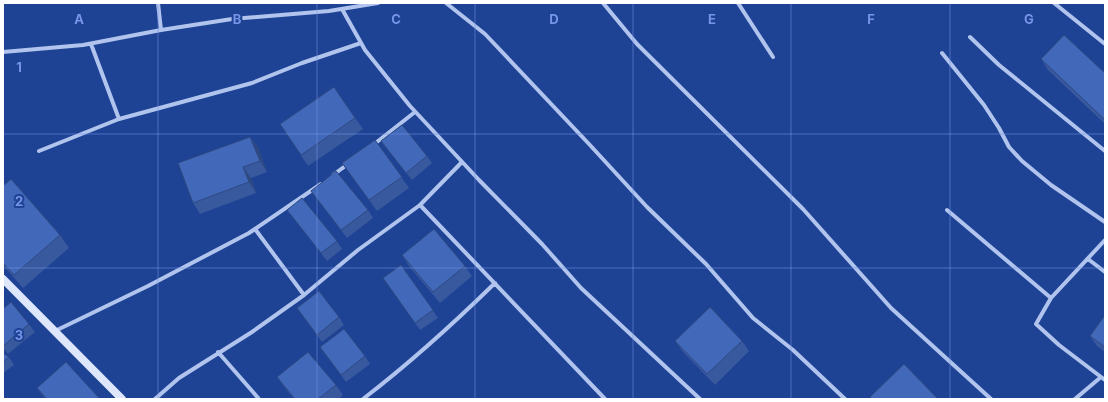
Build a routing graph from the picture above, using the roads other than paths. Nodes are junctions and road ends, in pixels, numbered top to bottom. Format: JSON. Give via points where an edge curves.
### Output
{"nodes":[{"id":1,"x":158,"y":3,"type":"edge"},
{"id":2,"x":378,"y":3,"type":"edge"},
{"id":3,"x":446,"y":3,"type":"edge"},
{"id":4,"x":603,"y":3,"type":"edge"},
{"id":5,"x":738,"y":3,"type":"edge"},
{"id":6,"x":1054,"y":3,"type":"edge"},
{"id":7,"x":342,"y":9,"type":"junction"},
{"id":8,"x":161,"y":30,"type":"junction"},
{"id":9,"x":970,"y":37,"type":"dead end"},
{"id":10,"x":362,"y":43,"type":"junction"},
{"id":11,"x":91,"y":44,"type":"junction"},
{"id":12,"x":1105,"y":44,"type":"edge"},
{"id":13,"x":3,"y":52,"type":"edge"},
{"id":14,"x":942,"y":53,"type":"dead end"},
{"id":15,"x":773,"y":57,"type":"dead end"},
{"id":16,"x":415,"y":112,"type":"junction"},
{"id":17,"x":119,"y":119,"type":"junction"},
{"id":18,"x":369,"y":149,"type":"edge"},
{"id":19,"x":39,"y":150,"type":"dead end"},
{"id":20,"x":1105,"y":151,"type":"edge"},
{"id":21,"x":351,"y":162,"type":"edge"},
{"id":22,"x":462,"y":162,"type":"junction"},
{"id":23,"x":420,"y":205,"type":"junction"},
{"id":24,"x":947,"y":210,"type":"dead end"},
{"id":25,"x":1105,"y":222,"type":"edge"},
{"id":26,"x":255,"y":228,"type":"junction"},
{"id":27,"x":1105,"y":240,"type":"edge"},
{"id":28,"x":1088,"y":259,"type":"junction"},
{"id":29,"x":1105,"y":272,"type":"edge"},
{"id":30,"x":3,"y":279,"type":"edge"},
{"id":31,"x":495,"y":283,"type":"junction"},
{"id":32,"x":304,"y":295,"type":"junction"},
{"id":33,"x":1051,"y":298,"type":"junction"},
{"id":34,"x":55,"y":331,"type":"junction"},
{"id":35,"x":218,"y":352,"type":"junction"},
{"id":36,"x":1103,"y":378,"type":"edge"},
{"id":37,"x":122,"y":399,"type":"edge"},
{"id":38,"x":155,"y":399,"type":"edge"},
{"id":39,"x":259,"y":399,"type":"edge"},
{"id":40,"x":363,"y":399,"type":"edge"},
{"id":41,"x":605,"y":399,"type":"edge"},
{"id":42,"x":700,"y":399,"type":"edge"},
{"id":43,"x":845,"y":399,"type":"edge"},
{"id":44,"x":990,"y":399,"type":"edge"},
{"id":45,"x":1075,"y":399,"type":"edge"}],
"edges":[{"from":1,"to":8,"type":"street"},
{"from":2,"to":7,"type":"street"},
{"from":3,"to":43,"type":"street","via":[[485,34],[647,207],[706,264],[753,318],[793,350]]},
{"from":4,"to":44,"type":"street","via":[[637,44],[803,209],[891,308]]},
{"from":5,"to":15,"type":"street"},
{"from":6,"to":12,"type":"street"},
{"from":7,"to":8,"type":"street","via":[[232,19]]},
{"from":7,"to":10,"type":"street"},
{"from":8,"to":11,"type":"street"},
{"from":9,"to":20,"type":"street","via":[[999,65]]},
{"from":10,"to":16,"type":"street"},
{"from":10,"to":17,"type":"street","via":[[252,83]]},
{"from":11,"to":13,"type":"street"},
{"from":11,"to":17,"type":"street"},
{"from":14,"to":25,"type":"street","via":[[984,105],[1009,147],[1022,161],[1051,185]]},
{"from":16,"to":18,"type":"street"},
{"from":16,"to":22,"type":"street"},
{"from":17,"to":19,"type":"street"},
{"from":21,"to":26,"type":"street"},
{"from":22,"to":23,"type":"street"},
{"from":22,"to":42,"type":"street","via":[[581,288]]},
{"from":23,"to":31,"type":"street"},
{"from":23,"to":32,"type":"street","via":[[358,250]]},
{"from":24,"to":33,"type":"street"},
{"from":26,"to":32,"type":"street"},
{"from":26,"to":34,"type":"street","via":[[148,286]]},
{"from":27,"to":28,"type":"street"},
{"from":28,"to":29,"type":"street"},
{"from":28,"to":33,"type":"street"},
{"from":30,"to":34,"type":"street"},
{"from":31,"to":40,"type":"street","via":[[448,329]]},
{"from":31,"to":41,"type":"street"},
{"from":32,"to":35,"type":"street","via":[[252,332]]},
{"from":33,"to":36,"type":"street","via":[[1036,324]]},
{"from":34,"to":37,"type":"street"},
{"from":35,"to":38,"type":"street","via":[[179,378]]},
{"from":35,"to":39,"type":"street"},
{"from":36,"to":45,"type":"street"}]}
